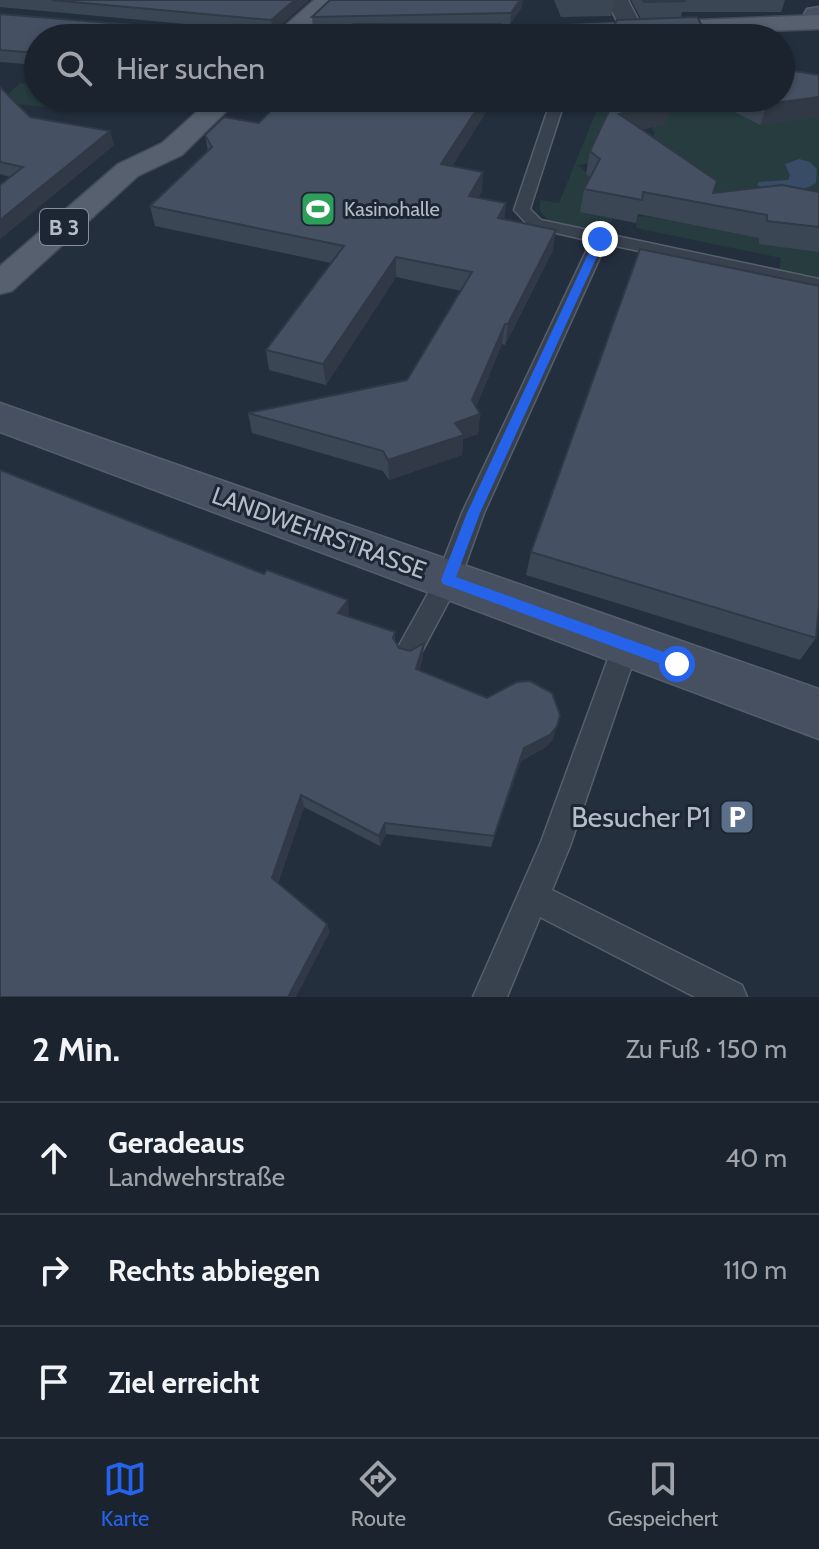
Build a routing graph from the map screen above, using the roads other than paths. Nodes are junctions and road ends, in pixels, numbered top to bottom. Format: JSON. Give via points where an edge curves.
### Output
{"nodes":[{"id":1,"x":327,"y":0,"type":"edge"},
{"id":2,"x":617,"y":0,"type":"edge"},
{"id":3,"x":818,"y":15,"type":"edge"},
{"id":4,"x":300,"y":24,"type":"edge"},
{"id":5,"x":629,"y":24,"type":"edge"},
{"id":6,"x":733,"y":24,"type":"edge"},
{"id":7,"x":181,"y":112,"type":"edge"},
{"id":8,"x":212,"y":112,"type":"edge"},
{"id":9,"x":553,"y":112,"type":"edge"},
{"id":10,"x":128,"y":170,"type":"junction"},
{"id":11,"x":600,"y":239,"type":"junction"},
{"id":12,"x":0,"y":284,"type":"edge"},
{"id":13,"x":819,"y":284,"type":"edge"},
{"id":14,"x":0,"y":417,"type":"edge"},
{"id":15,"x":448,"y":580,"type":"junction"},
{"id":16,"x":626,"y":645,"type":"junction"},
{"id":17,"x":409,"y":651,"type":"edge"},
{"id":18,"x":819,"y":714,"type":"edge"},
{"id":19,"x":535,"y":898,"type":"junction"},
{"id":20,"x":490,"y":997,"type":"edge"},
{"id":21,"x":730,"y":997,"type":"edge"}],
"edges":[{"from":1,"to":4,"type":"main road"},
{"from":2,"to":5,"type":"street"},
{"from":3,"to":6,"type":"main road"},
{"from":7,"to":10,"type":"main road","number":"B 3","via":[[144,143]]},
{"from":8,"to":10,"type":"main road","number":"B 3","via":[[172,149]]},
{"from":9,"to":11,"type":"lane","via":[[522,210],[536,224]]},
{"from":10,"to":12,"type":"main road","number":"B 3"},
{"from":11,"to":13,"type":"lane"},
{"from":11,"to":15,"type":"lane","via":[[473,513]]},
{"from":14,"to":15,"type":"street","name":"LANDWEHRSTRASSE"},
{"from":15,"to":16,"type":"street","name":"LANDWEHRSTRASSE"},
{"from":15,"to":17,"type":"lane"},
{"from":16,"to":18,"type":"street","name":"LANDWEHRSTRASSE"},
{"from":16,"to":19,"type":"lane"},
{"from":19,"to":20,"type":"lane"},
{"from":19,"to":21,"type":"lane"}]}
